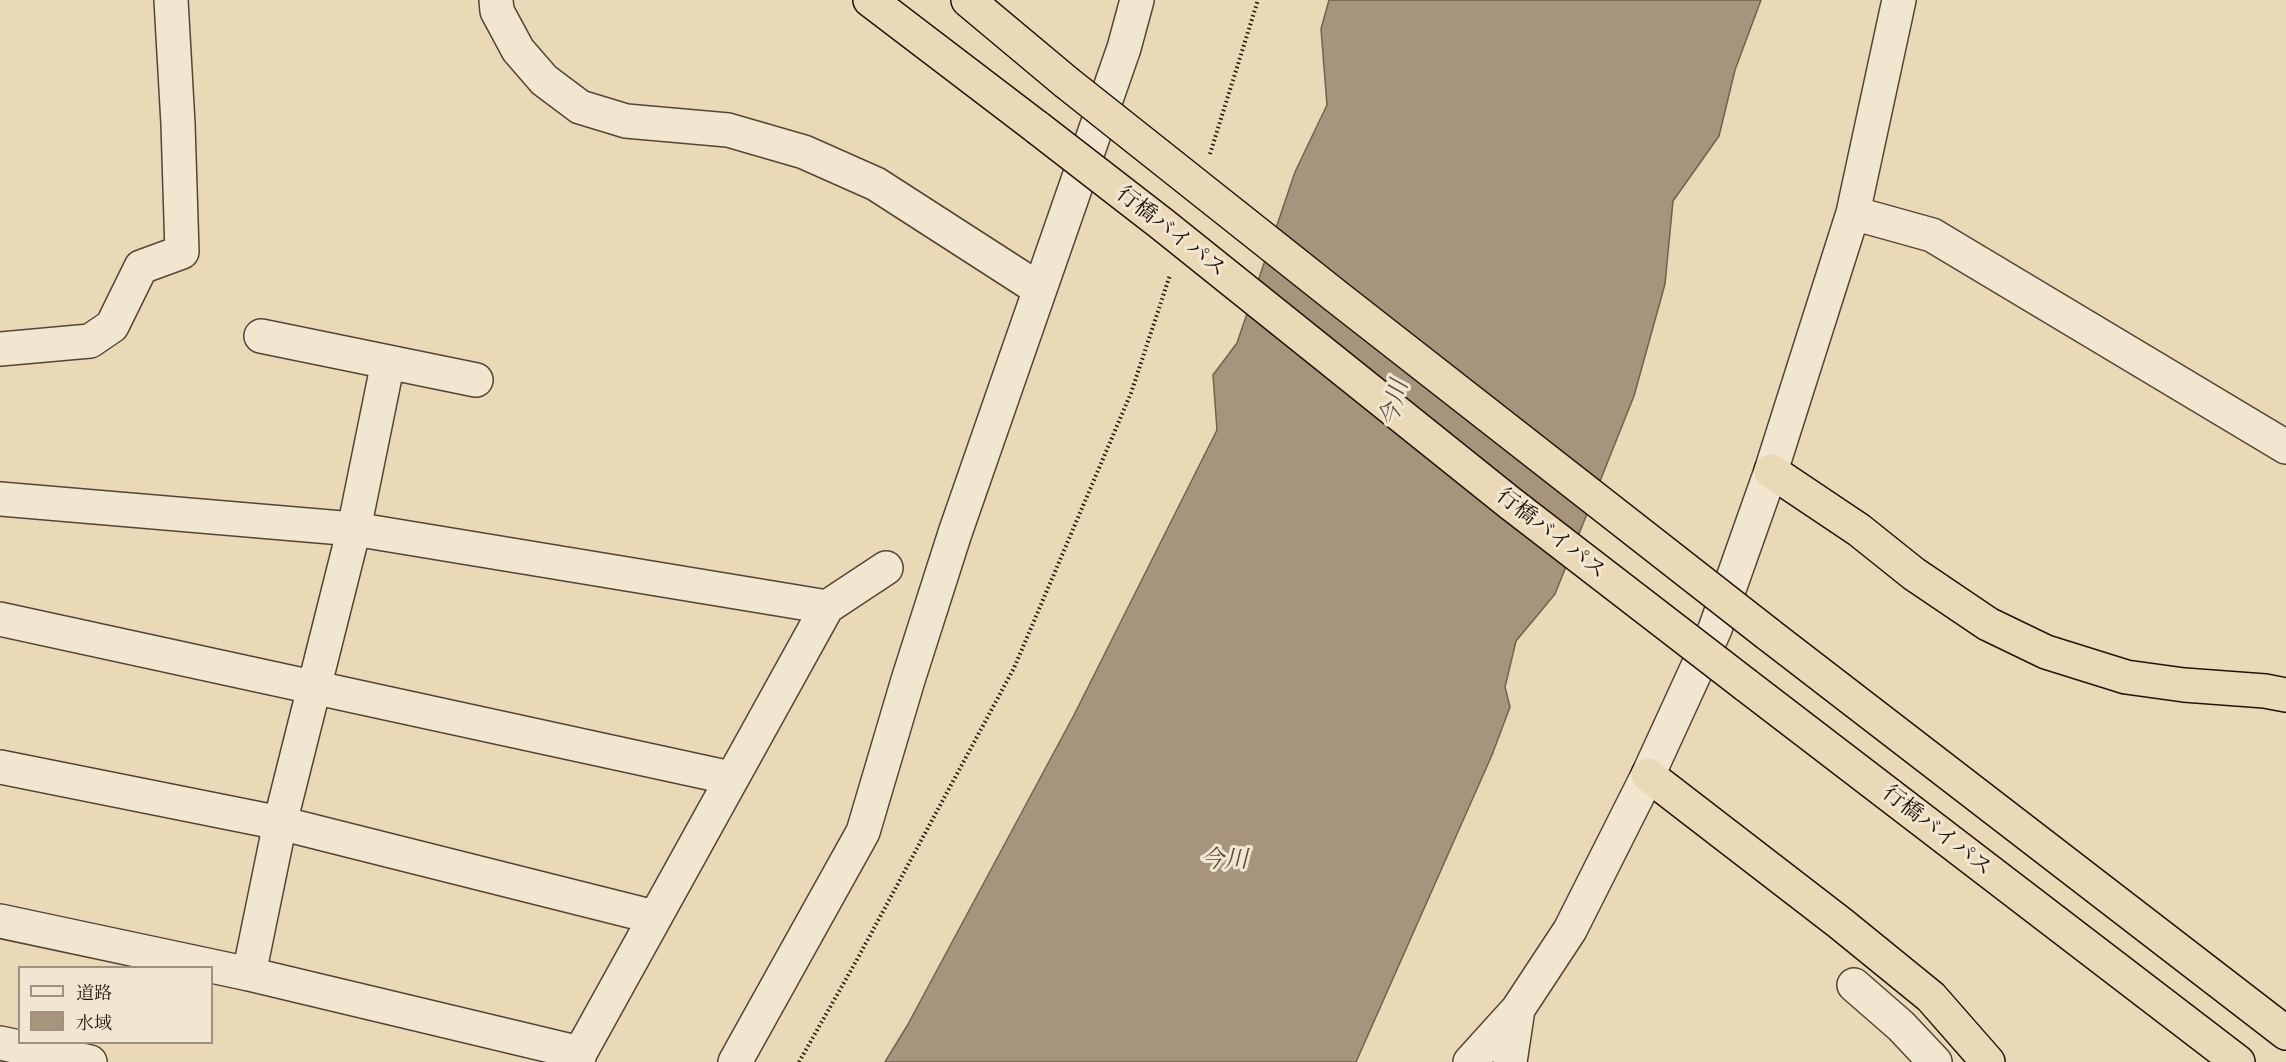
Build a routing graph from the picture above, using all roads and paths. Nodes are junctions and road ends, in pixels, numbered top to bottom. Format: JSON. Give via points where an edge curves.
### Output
{"nodes":[{"id":1,"x":171,"y":0,"type":"edge"},
{"id":2,"x":496,"y":0,"type":"edge"},
{"id":3,"x":870,"y":0,"type":"edge"},
{"id":4,"x":968,"y":0,"type":"edge"},
{"id":5,"x":1137,"y":0,"type":"edge"},
{"id":6,"x":1258,"y":0,"type":"edge"},
{"id":7,"x":1899,"y":0,"type":"edge"},
{"id":8,"x":1210,"y":154,"type":"dead end"},
{"id":9,"x":1854,"y":213,"type":"junction"},
{"id":10,"x":1172,"y":268,"type":"dead end"},
{"id":11,"x":1039,"y":289,"type":"junction"},
{"id":12,"x":261,"y":336,"type":"dead end"},
{"id":13,"x":0,"y":349,"type":"edge"},
{"id":14,"x":388,"y":362,"type":"junction"},
{"id":15,"x":476,"y":380,"type":"dead end"},
{"id":16,"x":2286,"y":447,"type":"edge"},
{"id":17,"x":1772,"y":471,"type":"junction"},
{"id":18,"x":0,"y":499,"type":"edge"},
{"id":19,"x":354,"y":529,"type":"junction"},
{"id":20,"x":886,"y":568,"type":"dead end"},
{"id":21,"x":827,"y":607,"type":"junction"},
{"id":22,"x":0,"y":619,"type":"edge"},
{"id":23,"x":314,"y":688,"type":"junction"},
{"id":24,"x":2286,"y":695,"type":"edge"},
{"id":25,"x":0,"y":767,"type":"edge"},
{"id":26,"x":1648,"y":775,"type":"junction"},
{"id":27,"x":731,"y":778,"type":"junction"},
{"id":28,"x":280,"y":823,"type":"junction"},
{"id":29,"x":654,"y":917,"type":"junction"},
{"id":30,"x":0,"y":921,"type":"edge"},
{"id":31,"x":211,"y":966,"type":"edge"},
{"id":32,"x":213,"y":966,"type":"edge"},
{"id":33,"x":249,"y":974,"type":"junction"},
{"id":34,"x":1854,"y":985,"type":"dead end"},
{"id":35,"x":1518,"y":1009,"type":"junction"},
{"id":36,"x":2286,"y":1033,"type":"edge"},
{"id":37,"x":0,"y":1044,"type":"edge"},
{"id":38,"x":579,"y":1057,"type":"edge"},
{"id":39,"x":90,"y":1062,"type":"edge"},
{"id":40,"x":735,"y":1062,"type":"edge"},
{"id":41,"x":798,"y":1062,"type":"edge"},
{"id":42,"x":1470,"y":1062,"type":"edge"},
{"id":43,"x":1510,"y":1062,"type":"edge"},
{"id":44,"x":1935,"y":1062,"type":"edge"},
{"id":45,"x":1988,"y":1062,"type":"edge"},
{"id":46,"x":2238,"y":1062,"type":"edge"}],
"edges":[{"from":1,"to":13,"type":"street","via":[[182,252],[141,267],[112,326],[90,341]]},
{"from":2,"to":11,"type":"street","via":[[497,11],[518,50],[544,80],[580,107],[626,121],[729,130],[804,153],[876,184]]},
{"from":3,"to":46,"type":"highway","name":"行橋バイパス","bridge":true,"via":[[1162,224],[1510,503]]},
{"from":4,"to":36,"type":"highway","bridge":true,"via":[[1356,312]]},
{"from":5,"to":11,"type":"street","via":[[1124,48]]},
{"from":6,"to":8,"type":"path"},
{"from":7,"to":9,"type":"street"},
{"from":9,"to":16,"type":"street","via":[[1932,235]]},
{"from":9,"to":17,"type":"street"},
{"from":10,"to":41,"type":"path","via":[[1131,393],[1014,668]]},
{"from":11,"to":40,"type":"street","via":[[955,533],[862,832]]},
{"from":12,"to":14,"type":"street"},
{"from":14,"to":15,"type":"street"},
{"from":14,"to":19,"type":"street"},
{"from":17,"to":24,"type":"highway","via":[[1988,624],[2046,652],[2126,677]]},
{"from":17,"to":26,"type":"street","via":[[1716,629]]},
{"from":18,"to":19,"type":"street"},
{"from":19,"to":21,"type":"street"},
{"from":19,"to":23,"type":"street"},
{"from":20,"to":21,"type":"street"},
{"from":21,"to":27,"type":"street"},
{"from":22,"to":23,"type":"street"},
{"from":23,"to":27,"type":"street"},
{"from":23,"to":28,"type":"street"},
{"from":25,"to":28,"type":"street"},
{"from":26,"to":35,"type":"street","via":[[1570,930]]},
{"from":26,"to":45,"type":"highway","via":[[1931,997]]},
{"from":27,"to":29,"type":"street"},
{"from":28,"to":29,"type":"street"},
{"from":28,"to":33,"type":"street"},
{"from":29,"to":38,"type":"street"},
{"from":30,"to":31,"type":"street"},
{"from":32,"to":33,"type":"street"},
{"from":33,"to":38,"type":"street"},
{"from":34,"to":44,"type":"street"},
{"from":35,"to":42,"type":"street"},
{"from":35,"to":43,"type":"street"},
{"from":37,"to":39,"type":"street"}]}
